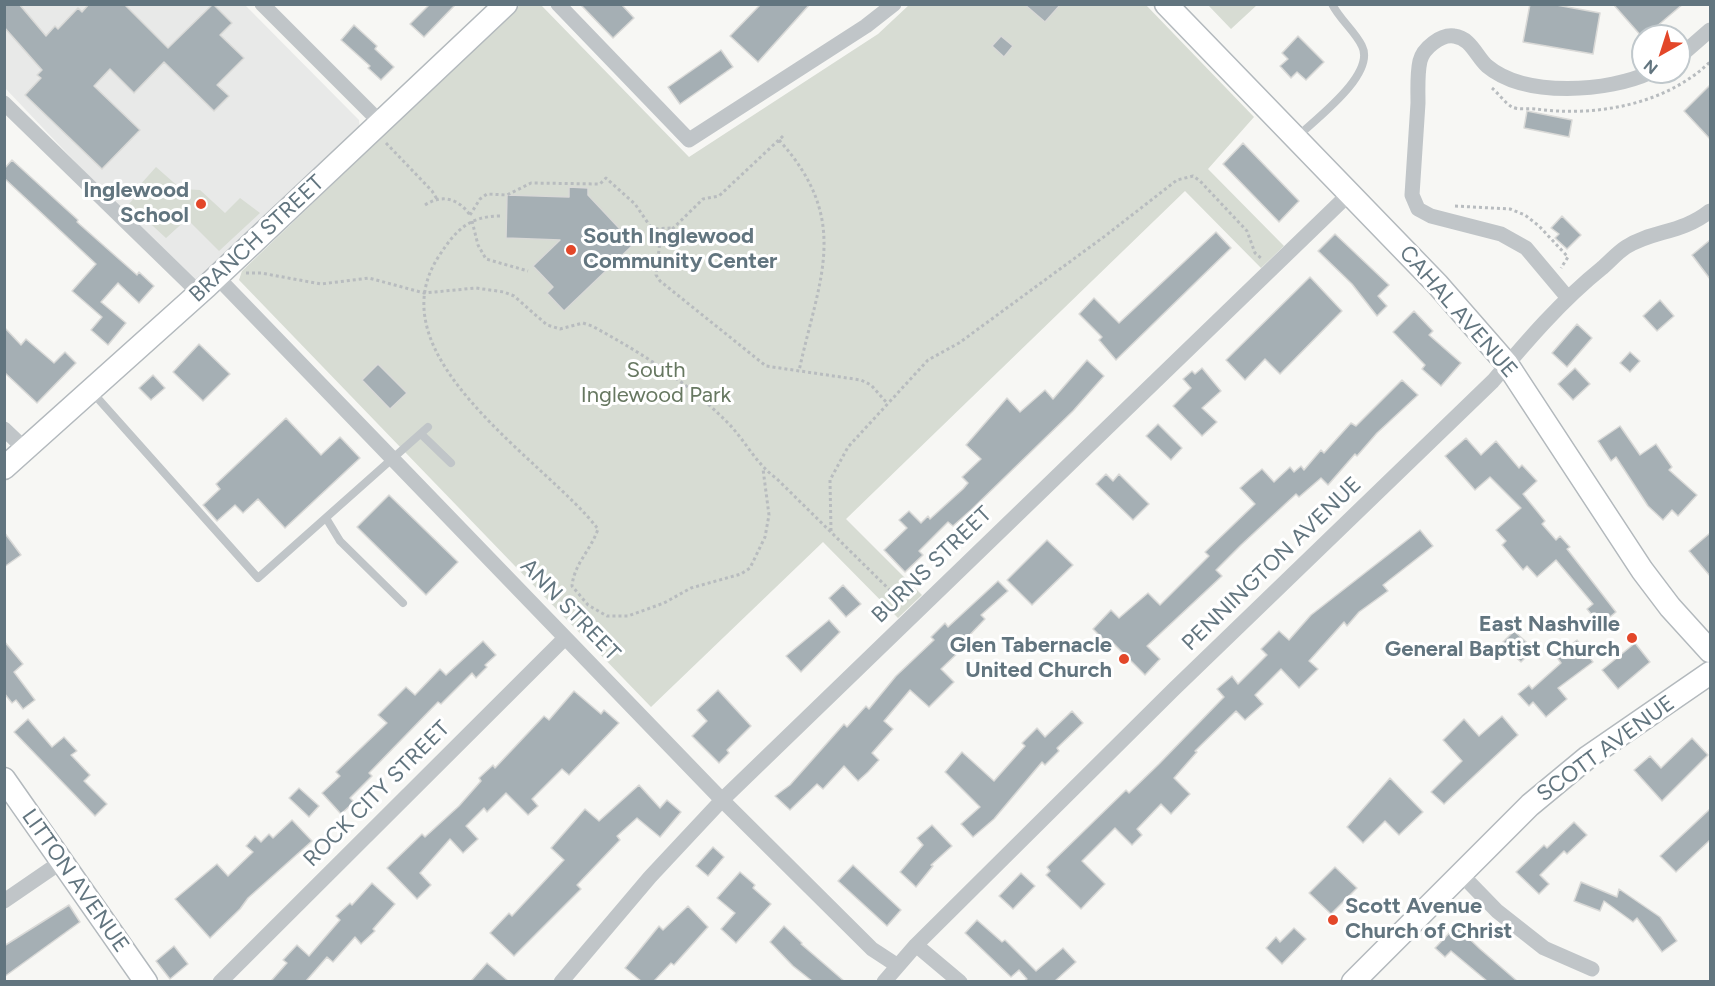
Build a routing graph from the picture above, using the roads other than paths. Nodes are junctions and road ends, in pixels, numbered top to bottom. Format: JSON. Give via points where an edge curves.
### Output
{"nodes":[{"id":1,"x":262,"y":4,"type":"edge"},
{"id":2,"x":506,"y":4,"type":"edge"},
{"id":3,"x":558,"y":4,"type":"edge"},
{"id":4,"x":894,"y":4,"type":"edge"},
{"id":5,"x":1166,"y":4,"type":"edge"},
{"id":6,"x":1332,"y":4,"type":"edge"},
{"id":7,"x":1710,"y":30,"type":"edge"},
{"id":8,"x":1691,"y":47,"type":"edge"},
{"id":9,"x":1631,"y":79,"type":"edge"},
{"id":10,"x":4,"y":102,"type":"edge"},
{"id":11,"x":380,"y":130,"type":"junction"},
{"id":12,"x":1295,"y":139,"type":"junction"},
{"id":13,"x":1349,"y":194,"type":"junction"},
{"id":14,"x":1710,"y":211,"type":"edge"},
{"id":15,"x":216,"y":277,"type":"junction"},
{"id":16,"x":199,"y":293,"type":"junction"},
{"id":17,"x":1568,"y":298,"type":"junction"},
{"id":18,"x":1507,"y":364,"type":"junction"},
{"id":19,"x":90,"y":390,"type":"junction"},
{"id":20,"x":428,"y":427,"type":"dead end"},
{"id":21,"x":4,"y":429,"type":"edge"},
{"id":22,"x":421,"y":434,"type":"junction"},
{"id":23,"x":25,"y":449,"type":"junction"},
{"id":24,"x":394,"y":459,"type":"junction"},
{"id":25,"x":451,"y":463,"type":"dead end"},
{"id":26,"x":4,"y":468,"type":"edge"},
{"id":27,"x":326,"y":518,"type":"junction"},
{"id":28,"x":403,"y":603,"type":"dead end"},
{"id":29,"x":565,"y":638,"type":"junction"},
{"id":30,"x":1710,"y":651,"type":"edge"},
{"id":31,"x":1710,"y":673,"type":"edge"},
{"id":32,"x":4,"y":780,"type":"edge"},
{"id":33,"x":722,"y":800,"type":"junction"},
{"id":34,"x":61,"y":862,"type":"junction"},
{"id":35,"x":1461,"y":874,"type":"junction"},
{"id":36,"x":4,"y":902,"type":"edge"},
{"id":37,"x":916,"y":945,"type":"junction"},
{"id":38,"x":898,"y":966,"type":"junction"},
{"id":39,"x":1592,"y":969,"type":"dead end"},
{"id":40,"x":146,"y":981,"type":"edge"},
{"id":41,"x":220,"y":981,"type":"edge"},
{"id":42,"x":561,"y":981,"type":"edge"},
{"id":43,"x":884,"y":981,"type":"edge"},
{"id":44,"x":960,"y":981,"type":"edge"},
{"id":45,"x":1353,"y":981,"type":"edge"}],
"edges":[{"from":1,"to":11,"type":"street"},
{"from":2,"to":11,"type":"street","name":"BRANCH STREET"},
{"from":3,"to":4,"type":"street","via":[[689,140]]},
{"from":5,"to":12,"type":"street","name":"CAHAL AVENUE"},
{"from":6,"to":12,"type":"lane","via":[[1363,48],[1365,61],[1355,80]]},
{"from":7,"to":8,"type":"street"},
{"from":9,"to":17,"type":"street","via":[[1581,88],[1542,87],[1487,66],[1466,39],[1453,35],[1438,39],[1420,60],[1412,195],[1418,209],[1501,234],[1526,248]]},
{"from":10,"to":16,"type":"street"},
{"from":11,"to":15,"type":"street","name":"BRANCH STREET"},
{"from":12,"to":13,"type":"street","name":"CAHAL AVENUE"},
{"from":13,"to":18,"type":"street","name":"CAHAL AVENUE","via":[[1438,285]]},
{"from":13,"to":33,"type":"street","name":"BURNS STREET"},
{"from":14,"to":17,"type":"street","name":"PENNINGTON AVENUE","via":[[1678,230],[1627,246]]},
{"from":15,"to":16,"type":"street","name":"BRANCH STREET"},
{"from":15,"to":24,"type":"street","name":"ANN STREET"},
{"from":16,"to":19,"type":"street","name":"BRANCH STREET"},
{"from":17,"to":18,"type":"street","name":"PENNINGTON AVENUE"},
{"from":18,"to":30,"type":"street","name":"CAHAL AVENUE","via":[[1642,570]]},
{"from":18,"to":37,"type":"street","name":"PENNINGTON AVENUE"},
{"from":19,"to":23,"type":"street","name":"BRANCH STREET"},
{"from":19,"to":27,"type":"lane","via":[[258,578]]},
{"from":20,"to":22,"type":"lane"},
{"from":21,"to":23,"type":"street"},
{"from":22,"to":24,"type":"lane"},
{"from":22,"to":25,"type":"lane"},
{"from":23,"to":26,"type":"street","name":"BRANCH STREET"},
{"from":24,"to":27,"type":"lane"},
{"from":24,"to":29,"type":"street","name":"ANN STREET"},
{"from":27,"to":28,"type":"lane","via":[[340,541]]},
{"from":29,"to":33,"type":"street","name":"ANN STREET"},
{"from":29,"to":41,"type":"street","name":"ROCK CITY STREET"},
{"from":31,"to":35,"type":"street","name":"SCOTT AVENUE","via":[[1588,757],[1530,805]]},
{"from":32,"to":34,"type":"street","name":"LITTON AVENUE"},
{"from":33,"to":38,"type":"street","name":"ANN STREET","via":[[872,949]]},
{"from":33,"to":42,"type":"street","name":"BURNS STREET"},
{"from":34,"to":36,"type":"street"},
{"from":34,"to":40,"type":"street","name":"LITTON AVENUE"},
{"from":35,"to":39,"type":"street","via":[[1497,911],[1544,948]]},
{"from":35,"to":45,"type":"street","name":"SCOTT AVENUE"},
{"from":37,"to":38,"type":"street","name":"PENNINGTON AVENUE"},
{"from":37,"to":44,"type":"street"},
{"from":38,"to":43,"type":"street","name":"PENNINGTON AVENUE"}]}
